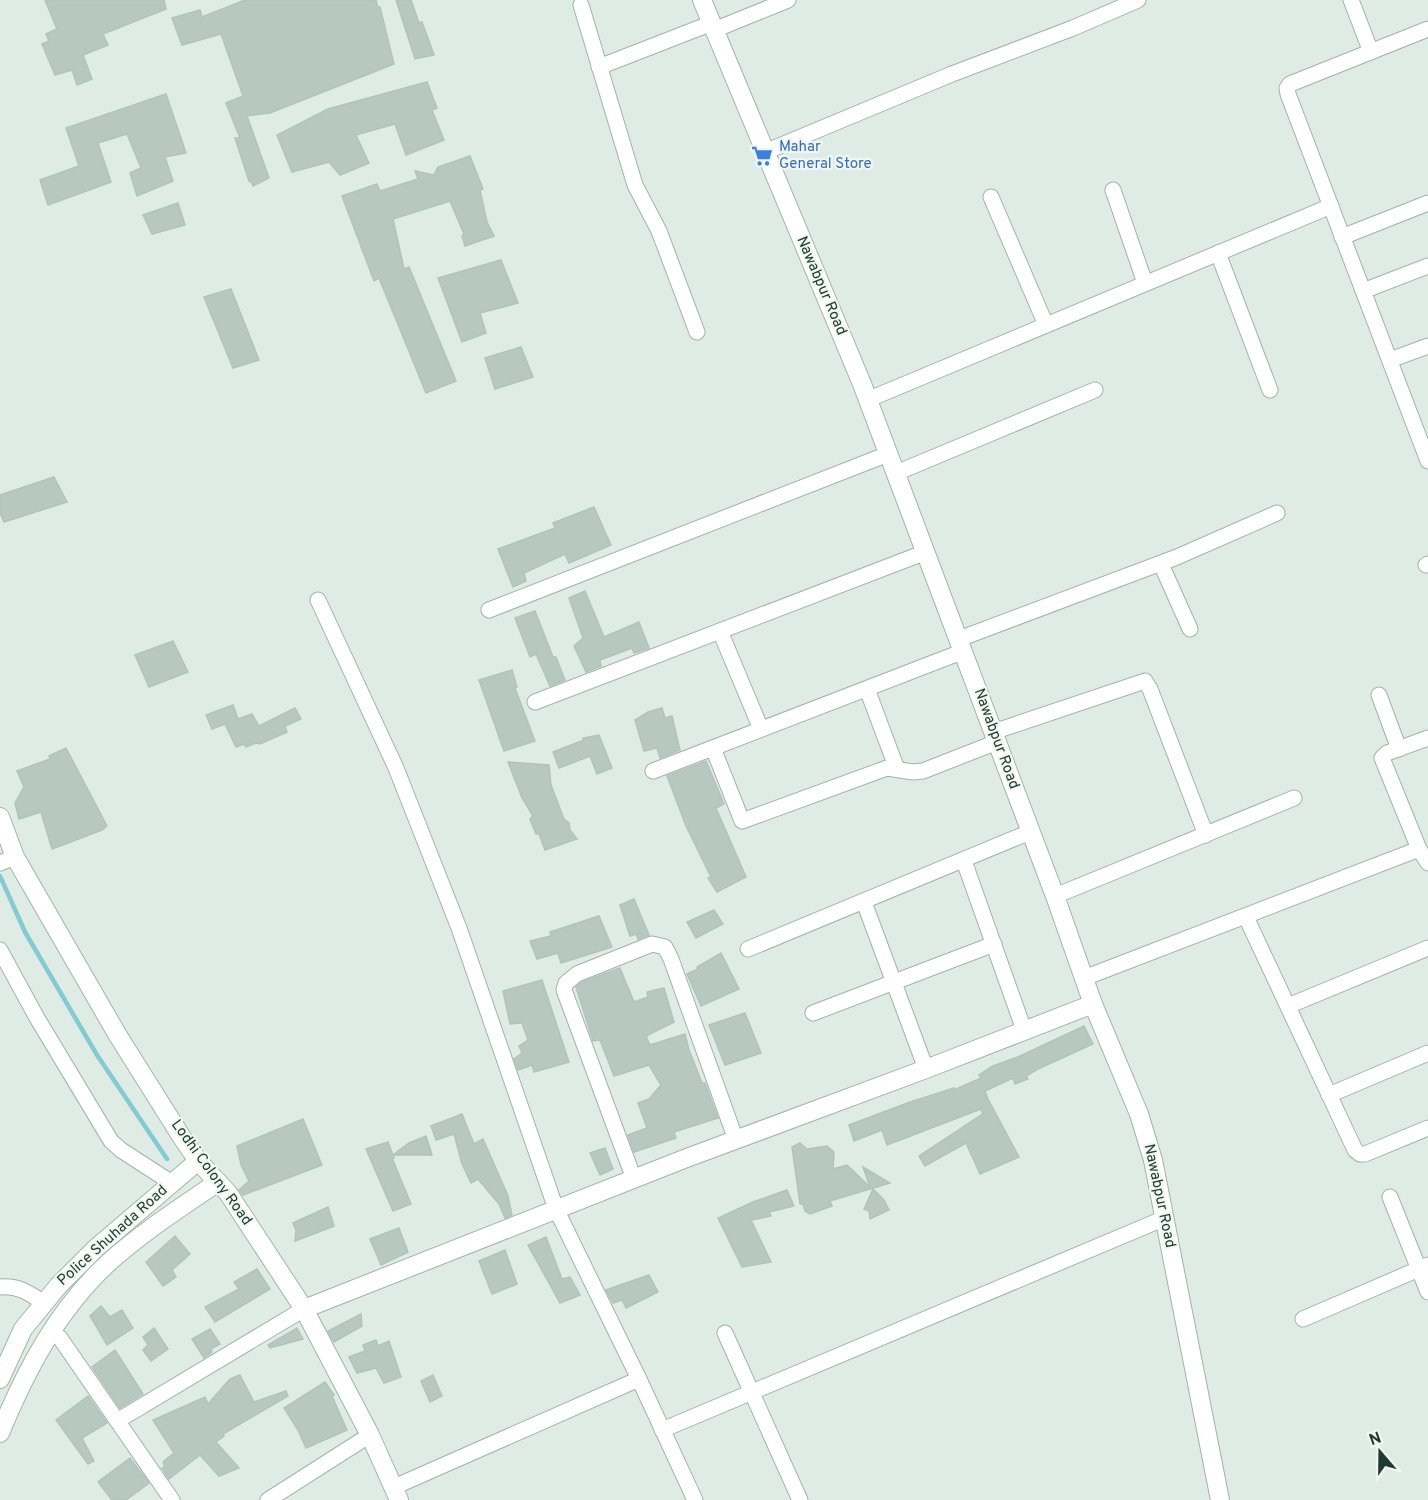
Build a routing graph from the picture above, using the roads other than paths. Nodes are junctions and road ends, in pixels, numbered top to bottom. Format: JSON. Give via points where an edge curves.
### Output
{"nodes":[{"id":1,"x":702,"y":0,"type":"edge"},
{"id":2,"x":788,"y":0,"type":"edge"},
{"id":3,"x":1138,"y":0,"type":"edge"},
{"id":4,"x":1352,"y":0,"type":"edge"},
{"id":5,"x":581,"y":5,"type":"dead end"},
{"id":6,"x":713,"y":27,"type":"junction"},
{"id":7,"x":1428,"y":29,"type":"edge"},
{"id":8,"x":1371,"y":52,"type":"junction"},
{"id":9,"x":599,"y":67,"type":"junction"},
{"id":10,"x":765,"y":152,"type":"junction"},
{"id":11,"x":1113,"y":190,"type":"dead end"},
{"id":12,"x":991,"y":197,"type":"dead end"},
{"id":13,"x":1428,"y":203,"type":"edge"},
{"id":14,"x":1331,"y":206,"type":"junction"},
{"id":15,"x":1342,"y":237,"type":"junction"},
{"id":16,"x":1218,"y":253,"type":"junction"},
{"id":17,"x":1428,"y":266,"type":"edge"},
{"id":18,"x":1145,"y":283,"type":"junction"},
{"id":19,"x":1364,"y":291,"type":"junction"},
{"id":20,"x":1046,"y":325,"type":"junction"},
{"id":21,"x":697,"y":332,"type":"dead end"},
{"id":22,"x":1428,"y":346,"type":"edge"},
{"id":23,"x":1390,"y":360,"type":"junction"},
{"id":24,"x":1095,"y":390,"type":"dead end"},
{"id":25,"x":1270,"y":390,"type":"dead end"},
{"id":26,"x":867,"y":399,"type":"junction"},
{"id":27,"x":888,"y":454,"type":"junction"},
{"id":28,"x":1428,"y":462,"type":"edge"},
{"id":29,"x":896,"y":473,"type":"junction"},
{"id":30,"x":1277,"y":513,"type":"dead end"},
{"id":31,"x":926,"y":552,"type":"junction"},
{"id":32,"x":1161,"y":564,"type":"junction"},
{"id":33,"x":318,"y":600,"type":"dead end"},
{"id":34,"x":489,"y":610,"type":"dead end"},
{"id":35,"x":1190,"y":629,"type":"dead end"},
{"id":36,"x":720,"y":631,"type":"junction"},
{"id":37,"x":962,"y":645,"type":"junction"},
{"id":38,"x":867,"y":689,"type":"junction"},
{"id":39,"x":1379,"y":695,"type":"dead end"},
{"id":40,"x":535,"y":702,"type":"dead end"},
{"id":41,"x":761,"y":729,"type":"junction"},
{"id":42,"x":995,"y":737,"type":"junction"},
{"id":43,"x":1428,"y":738,"type":"edge"},
{"id":44,"x":713,"y":748,"type":"junction"},
{"id":45,"x":1399,"y":749,"type":"junction"},
{"id":46,"x":897,"y":769,"type":"junction"},
{"id":47,"x":653,"y":771,"type":"dead end"},
{"id":48,"x":1294,"y":798,"type":"dead end"},
{"id":49,"x":0,"y":818,"type":"edge"},
{"id":50,"x":1030,"y":832,"type":"junction"},
{"id":51,"x":1206,"y":835,"type":"junction"},
{"id":52,"x":1419,"y":849,"type":"junction"},
{"id":53,"x":6,"y":860,"type":"edge"},
{"id":54,"x":964,"y":861,"type":"junction"},
{"id":55,"x":1428,"y":863,"type":"edge"},
{"id":56,"x":1055,"y":896,"type":"junction"},
{"id":57,"x":864,"y":902,"type":"junction"},
{"id":58,"x":1246,"y":916,"type":"junction"},
{"id":59,"x":994,"y":944,"type":"junction"},
{"id":60,"x":1428,"y":948,"type":"edge"},
{"id":61,"x":747,"y":949,"type":"dead end"},
{"id":62,"x":0,"y":950,"type":"edge"},
{"id":63,"x":1084,"y":978,"type":"junction"},
{"id":64,"x":894,"y":982,"type":"junction"},
{"id":65,"x":1093,"y":1004,"type":"junction"},
{"id":66,"x":1288,"y":1006,"type":"junction"},
{"id":67,"x":813,"y":1013,"type":"dead end"},
{"id":68,"x":1024,"y":1030,"type":"junction"},
{"id":69,"x":1428,"y":1053,"type":"edge"},
{"id":70,"x":926,"y":1069,"type":"junction"},
{"id":71,"x":1329,"y":1095,"type":"junction"},
{"id":72,"x":1428,"y":1128,"type":"edge"},
{"id":73,"x":736,"y":1140,"type":"junction"},
{"id":74,"x":198,"y":1161,"type":"junction"},
{"id":75,"x":634,"y":1179,"type":"junction"},
{"id":76,"x":218,"y":1182,"type":"junction"},
{"id":77,"x":172,"y":1183,"type":"junction"},
{"id":78,"x":1390,"y":1197,"type":"dead end"},
{"id":79,"x":556,"y":1209,"type":"junction"},
{"id":80,"x":1165,"y":1218,"type":"junction"},
{"id":81,"x":1424,"y":1267,"type":"edge"},
{"id":82,"x":0,"y":1287,"type":"edge"},
{"id":83,"x":1428,"y":1292,"type":"edge"},
{"id":84,"x":44,"y":1303,"type":"junction"},
{"id":85,"x":304,"y":1309,"type":"junction"},
{"id":86,"x":1303,"y":1319,"type":"dead end"},
{"id":87,"x":51,"y":1331,"type":"junction"},
{"id":88,"x":725,"y":1333,"type":"dead end"},
{"id":89,"x":0,"y":1379,"type":"edge"},
{"id":90,"x":639,"y":1379,"type":"junction"},
{"id":91,"x":752,"y":1392,"type":"junction"},
{"id":92,"x":117,"y":1421,"type":"junction"},
{"id":93,"x":662,"y":1430,"type":"junction"},
{"id":94,"x":0,"y":1432,"type":"edge"},
{"id":95,"x":370,"y":1435,"type":"junction"},
{"id":96,"x":397,"y":1494,"type":"edge"},
{"id":97,"x":689,"y":1498,"type":"edge"},
{"id":98,"x":172,"y":1500,"type":"edge"},
{"id":99,"x":268,"y":1500,"type":"edge"},
{"id":100,"x":800,"y":1500,"type":"edge"},
{"id":101,"x":1220,"y":1500,"type":"edge"}],
"edges":[{"from":1,"to":6,"type":"street","name":"Nawabpur Road"},
{"from":2,"to":6,"type":"street"},
{"from":3,"to":10,"type":"street"},
{"from":4,"to":8,"type":"street"},
{"from":5,"to":9,"type":"street"},
{"from":6,"to":9,"type":"street"},
{"from":6,"to":10,"type":"street","name":"Nawabpur Road"},
{"from":7,"to":8,"type":"street"},
{"from":8,"to":14,"type":"street","via":[[1287,88]]},
{"from":9,"to":21,"type":"street","via":[[635,185],[659,231]]},
{"from":10,"to":26,"type":"street","name":"Nawabpur Road"},
{"from":11,"to":18,"type":"street"},
{"from":12,"to":20,"type":"street"},
{"from":13,"to":15,"type":"street"},
{"from":14,"to":15,"type":"street"},
{"from":14,"to":16,"type":"street"},
{"from":15,"to":19,"type":"street"},
{"from":16,"to":18,"type":"street"},
{"from":16,"to":25,"type":"street"},
{"from":17,"to":19,"type":"street"},
{"from":18,"to":20,"type":"street"},
{"from":19,"to":23,"type":"street"},
{"from":20,"to":26,"type":"street"},
{"from":22,"to":23,"type":"street"},
{"from":23,"to":28,"type":"street"},
{"from":24,"to":29,"type":"street"},
{"from":26,"to":27,"type":"street","name":"Nawabpur Road"},
{"from":27,"to":29,"type":"street","name":"Nawabpur Road"},
{"from":27,"to":34,"type":"street"},
{"from":29,"to":31,"type":"street","name":"Nawabpur Road"},
{"from":30,"to":32,"type":"street"},
{"from":31,"to":36,"type":"street"},
{"from":31,"to":37,"type":"street","name":"Nawabpur Road"},
{"from":32,"to":35,"type":"street"},
{"from":32,"to":37,"type":"street"},
{"from":33,"to":79,"type":"street","via":[[396,768],[459,928]]},
{"from":36,"to":40,"type":"street"},
{"from":36,"to":41,"type":"street"},
{"from":37,"to":38,"type":"street"},
{"from":37,"to":42,"type":"street","name":"Nawabpur Road"},
{"from":38,"to":41,"type":"street"},
{"from":38,"to":46,"type":"street"},
{"from":39,"to":45,"type":"street"},
{"from":41,"to":44,"type":"street"},
{"from":42,"to":46,"type":"street","via":[[922,771]]},
{"from":42,"to":50,"type":"street","name":"Nawabpur Road"},
{"from":42,"to":51,"type":"street","via":[[1145,681]]},
{"from":43,"to":45,"type":"street"},
{"from":44,"to":46,"type":"street","via":[[742,821],[887,768]]},
{"from":44,"to":47,"type":"street"},
{"from":45,"to":52,"type":"street","via":[[1387,753],[1383,764]]},
{"from":48,"to":51,"type":"street"},
{"from":49,"to":53,"type":"street","name":"Lodhi Colony Road"},
{"from":50,"to":54,"type":"street"},
{"from":50,"to":56,"type":"street","name":"Nawabpur Road"},
{"from":51,"to":56,"type":"street"},
{"from":52,"to":55,"type":"street"},
{"from":52,"to":58,"type":"street"},
{"from":53,"to":74,"type":"street","name":"Lodhi Colony Road"},
{"from":54,"to":57,"type":"street"},
{"from":54,"to":59,"type":"street"},
{"from":56,"to":63,"type":"street","name":"Nawabpur Road"},
{"from":57,"to":61,"type":"street"},
{"from":57,"to":64,"type":"street"},
{"from":58,"to":63,"type":"street"},
{"from":58,"to":66,"type":"street"},
{"from":59,"to":64,"type":"street"},
{"from":59,"to":68,"type":"street"},
{"from":60,"to":66,"type":"street"},
{"from":62,"to":77,"type":"street","via":[[111,1141]]},
{"from":63,"to":65,"type":"street","name":"Nawabpur Road"},
{"from":64,"to":67,"type":"street"},
{"from":64,"to":70,"type":"street"},
{"from":65,"to":68,"type":"street"},
{"from":65,"to":80,"type":"street","name":"Nawabpur Road","via":[[1139,1114],[1154,1160]]},
{"from":66,"to":71,"type":"street"},
{"from":68,"to":70,"type":"street"},
{"from":69,"to":71,"type":"street"},
{"from":70,"to":73,"type":"street"},
{"from":71,"to":72,"type":"street","via":[[1360,1154]]},
{"from":73,"to":75,"type":"street"},
{"from":73,"to":75,"type":"street","via":[[671,959],[665,947],[652,944],[577,974],[564,990]]},
{"from":74,"to":76,"type":"street","name":"Lodhi Colony Road"},
{"from":74,"to":77,"type":"street","name":"Police Shuhada Road"},
{"from":75,"to":79,"type":"street"},
{"from":76,"to":85,"type":"street","name":"Lodhi Colony Road"},
{"from":76,"to":87,"type":"street","name":"Police Shuhada Road","via":[[108,1263],[80,1291]]},
{"from":77,"to":84,"type":"street","name":"Police Shuhada Road","via":[[96,1248]]},
{"from":78,"to":81,"type":"street"},
{"from":79,"to":85,"type":"street"},
{"from":79,"to":90,"type":"street"},
{"from":80,"to":91,"type":"street"},
{"from":80,"to":101,"type":"street","name":"Nawabpur Road"},
{"from":81,"to":83,"type":"street"},
{"from":81,"to":86,"type":"street"},
{"from":82,"to":84,"type":"street","via":[[26,1290]]},
{"from":84,"to":89,"type":"street","name":"Police Shuhada Road","via":[[23,1329]]},
{"from":85,"to":92,"type":"street"},
{"from":85,"to":95,"type":"street","name":"Lodhi Colony Road"},
{"from":87,"to":92,"type":"street","via":[[60,1338]]},
{"from":87,"to":94,"type":"street","name":"Police Shuhada Road"},
{"from":88,"to":91,"type":"street"},
{"from":90,"to":93,"type":"street"},
{"from":90,"to":96,"type":"street"},
{"from":91,"to":93,"type":"street"},
{"from":91,"to":100,"type":"street"},
{"from":92,"to":98,"type":"street"},
{"from":93,"to":97,"type":"street"},
{"from":95,"to":96,"type":"street","name":"Lodhi Colony Road"},
{"from":95,"to":99,"type":"street"}]}
